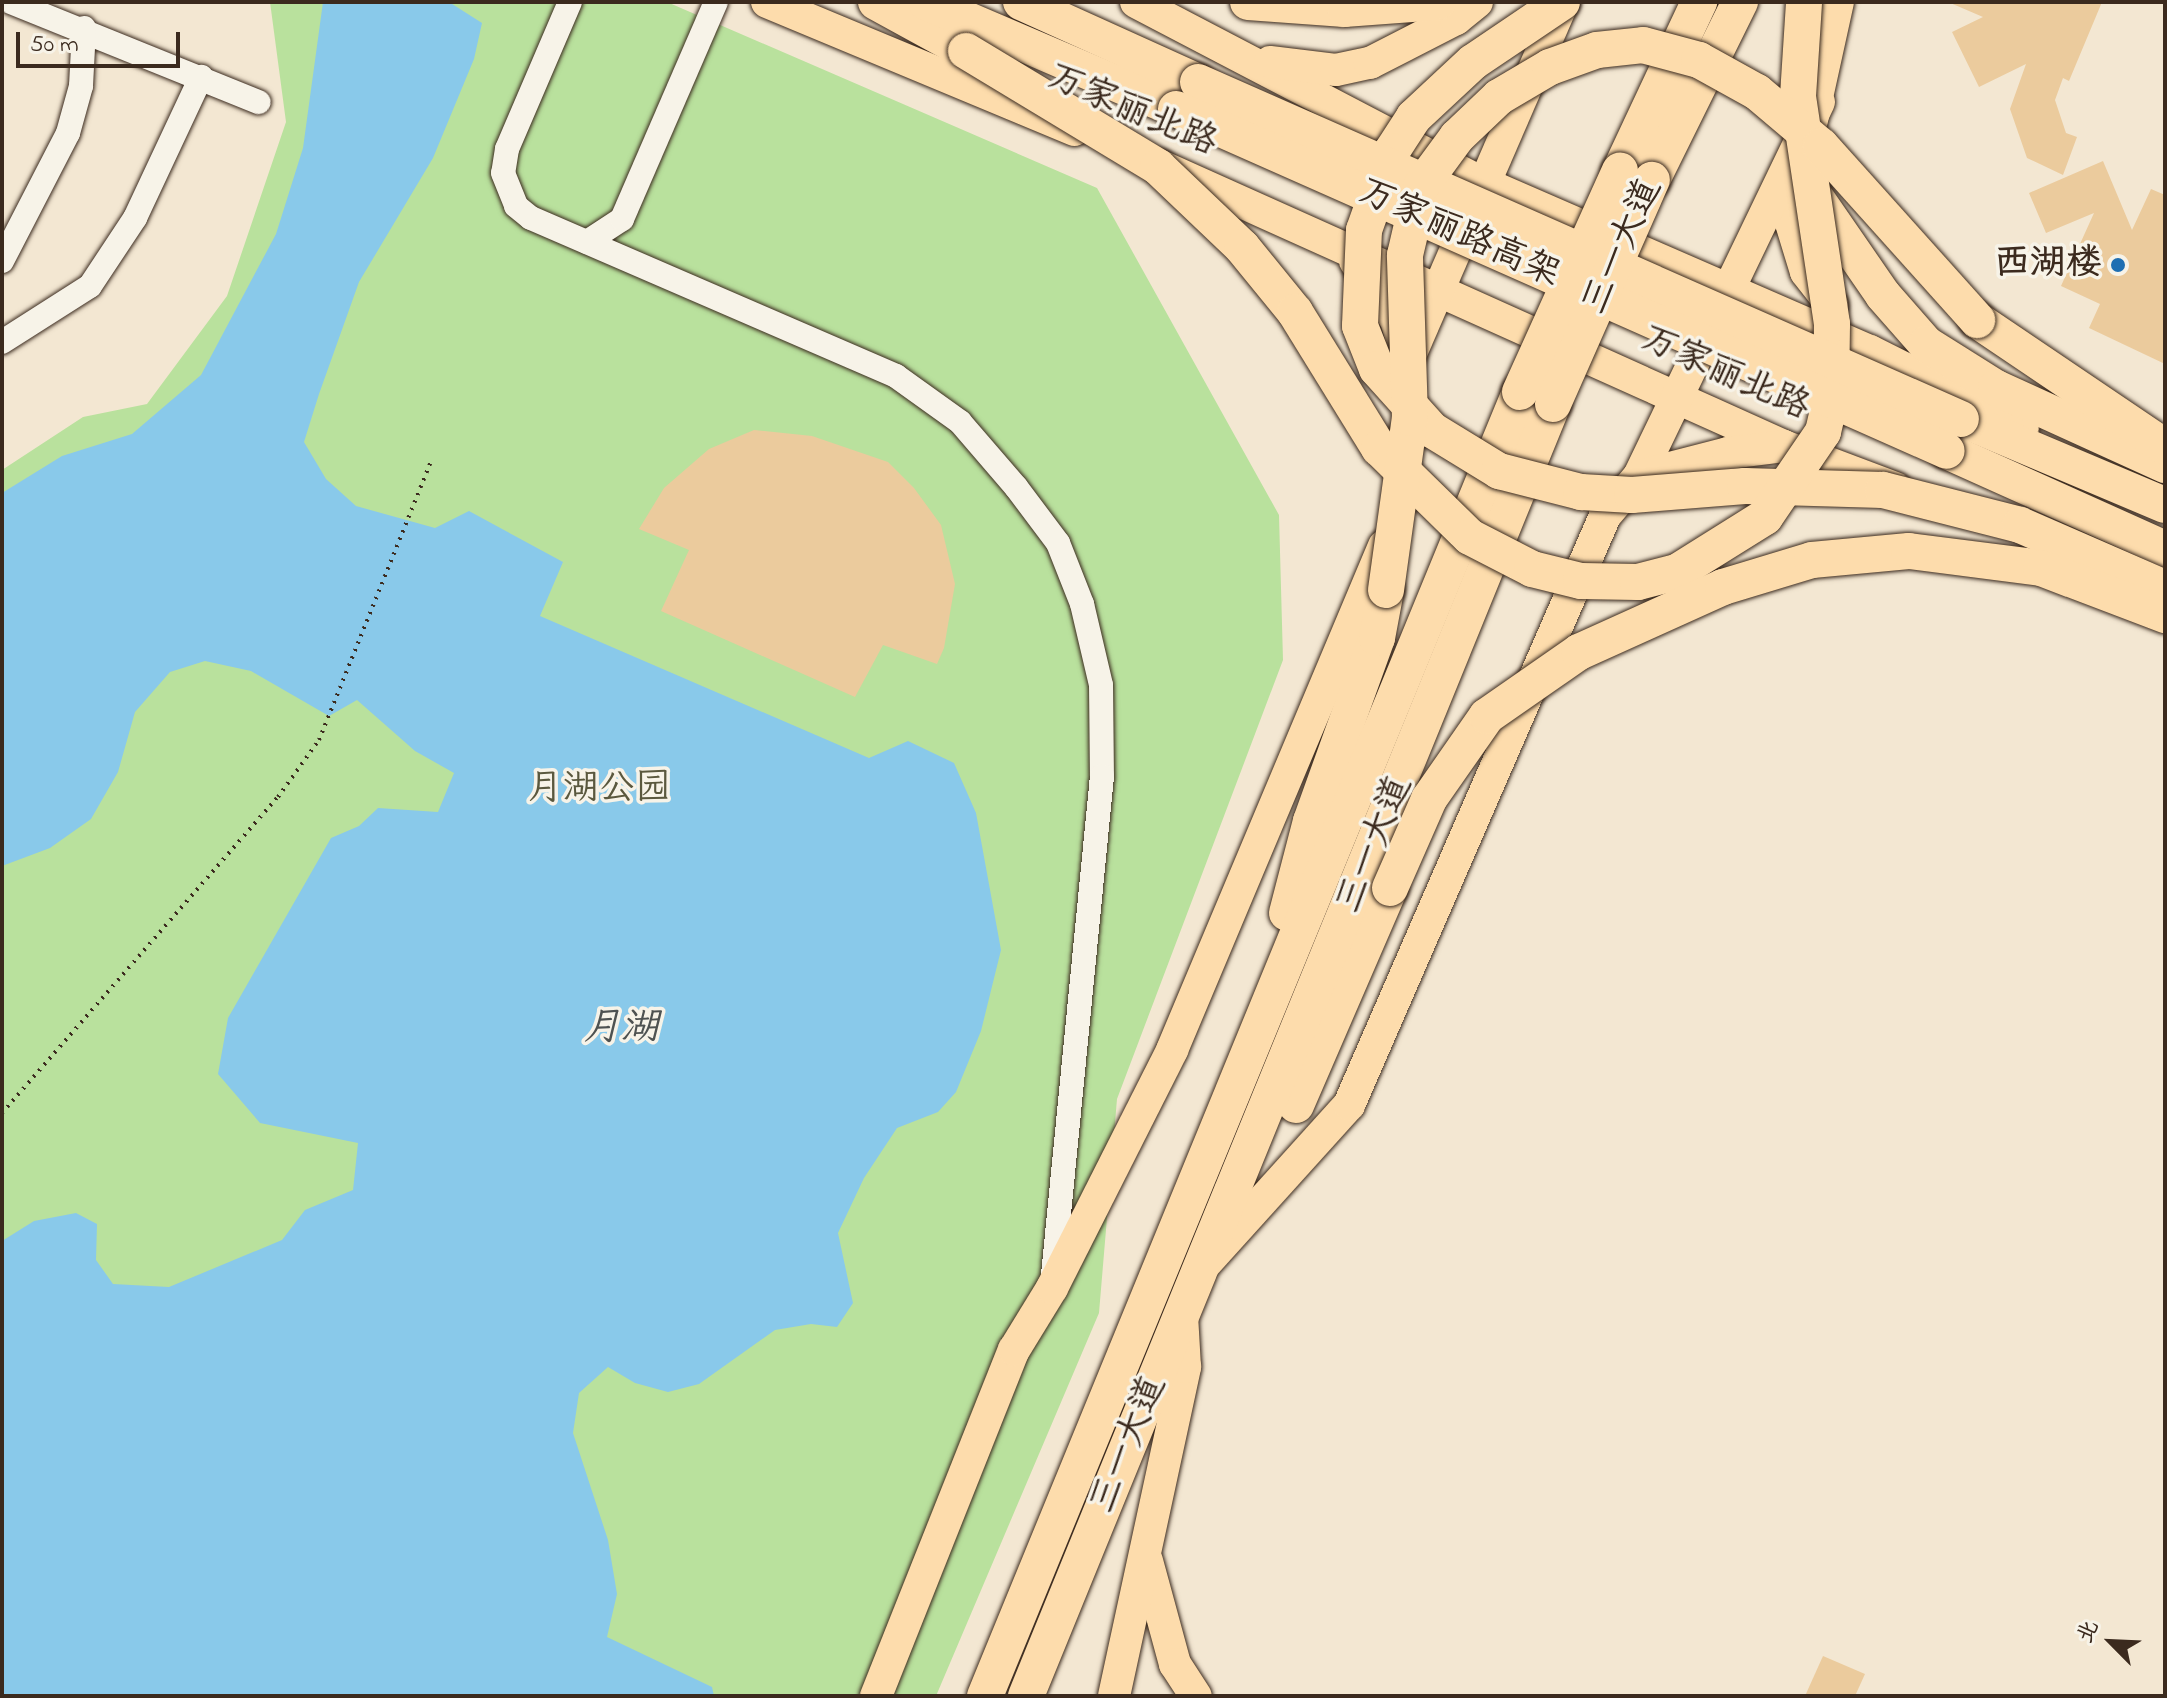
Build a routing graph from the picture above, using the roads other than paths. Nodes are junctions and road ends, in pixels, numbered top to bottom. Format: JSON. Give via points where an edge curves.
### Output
{"nodes":[{"id":1,"x":11,"y":2,"type":"edge"},
{"id":2,"x":570,"y":2,"type":"edge"},
{"id":3,"x":716,"y":2,"type":"edge"},
{"id":4,"x":767,"y":2,"type":"edge"},
{"id":5,"x":876,"y":2,"type":"edge"},
{"id":6,"x":926,"y":2,"type":"edge"},
{"id":7,"x":1021,"y":2,"type":"edge"},
{"id":8,"x":1136,"y":2,"type":"edge"},
{"id":9,"x":1248,"y":2,"type":"edge"},
{"id":10,"x":1438,"y":2,"type":"edge"},
{"id":11,"x":1477,"y":2,"type":"edge"},
{"id":12,"x":1563,"y":2,"type":"edge"},
{"id":13,"x":1699,"y":2,"type":"edge"},
{"id":14,"x":1740,"y":2,"type":"edge"},
{"id":15,"x":1804,"y":2,"type":"edge"},
{"id":16,"x":1838,"y":2,"type":"edge"},
{"id":17,"x":84,"y":28,"type":"junction"},
{"id":18,"x":1201,"y":36,"type":"junction"},
{"id":19,"x":201,"y":77,"type":"junction"},
{"id":20,"x":259,"y":102,"type":"dead end"},
{"id":21,"x":1819,"y":102,"type":"junction"},
{"id":22,"x":1636,"y":176,"type":"junction"},
{"id":23,"x":1481,"y":182,"type":"junction"},
{"id":24,"x":1812,"y":192,"type":"junction"},
{"id":25,"x":622,"y":219,"type":"junction"},
{"id":26,"x":587,"y":242,"type":"junction"},
{"id":27,"x":1346,"y":248,"type":"junction"},
{"id":28,"x":2,"y":261,"type":"edge"},
{"id":29,"x":637,"y":264,"type":"junction"},
{"id":30,"x":1731,"y":289,"type":"junction"},
{"id":31,"x":1437,"y":290,"type":"junction"},
{"id":32,"x":5,"y":337,"type":"edge"},
{"id":33,"x":1870,"y":351,"type":"junction"},
{"id":34,"x":1408,"y":361,"type":"junction"},
{"id":35,"x":1536,"y":398,"type":"junction"},
{"id":36,"x":1678,"y":398,"type":"junction"},
{"id":37,"x":1784,"y":446,"type":"junction"},
{"id":38,"x":2165,"y":447,"type":"edge"},
{"id":39,"x":2165,"y":465,"type":"edge"},
{"id":40,"x":1639,"y":476,"type":"junction"},
{"id":41,"x":2165,"y":491,"type":"edge"},
{"id":42,"x":2165,"y":505,"type":"edge"},
{"id":43,"x":2165,"y":549,"type":"edge"},
{"id":44,"x":2165,"y":588,"type":"edge"},
{"id":45,"x":2165,"y":613,"type":"edge"},
{"id":46,"x":1245,"y":1065,"type":"junction"},
{"id":47,"x":1242,"y":1175,"type":"junction"},
{"id":48,"x":1207,"y":1262,"type":"junction"},
{"id":49,"x":1052,"y":1288,"type":"junction"},
{"id":50,"x":1182,"y":1315,"type":"junction"},
{"id":51,"x":1145,"y":1552,"type":"junction"},
{"id":52,"x":876,"y":1696,"type":"edge"},
{"id":53,"x":985,"y":1696,"type":"edge"},
{"id":54,"x":1026,"y":1696,"type":"edge"},
{"id":55,"x":1114,"y":1696,"type":"edge"},
{"id":56,"x":1196,"y":1696,"type":"edge"}],
"edges":[{"from":1,"to":17,"type":"street"},
{"from":2,"to":26,"type":"street","via":[[507,149],[503,173],[516,206]]},
{"from":3,"to":25,"type":"street"},
{"from":4,"to":27,"type":"main road","name":"万家丽北路"},
{"from":5,"to":24,"type":"highway","bridge":true,"via":[[1158,167],[1242,247],[1295,312],[1379,448],[1441,513],[1502,557],[1581,581],[1638,582],[1677,572],[1729,544],[1765,517],[1810,456],[1823,432],[1832,382],[1832,324]]},
{"from":6,"to":43,"type":"highway","name":"万家丽路高架","bridge":true},
{"from":7,"to":42,"type":"highway","name":"万家丽路高架","bridge":true},
{"from":8,"to":18,"type":"main road"},
{"from":9,"to":10,"type":"highway","via":[[1345,9]]},
{"from":11,"to":18,"type":"main road","via":[[1394,51],[1336,70],[1273,63]]},
{"from":12,"to":23,"type":"main road"},
{"from":12,"to":44,"type":"highway","bridge":true,"via":[[1435,93],[1392,151],[1368,218],[1358,281],[1360,326],[1377,369],[1432,430],[1499,471],[1581,492],[1632,495],[1745,486],[1883,490],[2020,525]]},
{"from":13,"to":22,"type":"highway","name":"三一大道"},
{"from":14,"to":22,"type":"highway","name":"三一大道"},
{"from":15,"to":24,"type":"highway","bridge":true,"via":[[1798,96]]},
{"from":16,"to":21,"type":"main road"},
{"from":17,"to":19,"type":"street"},
{"from":17,"to":28,"type":"street","via":[[81,86],[68,133]]},
{"from":18,"to":23,"type":"main road"},
{"from":19,"to":20,"type":"street"},
{"from":19,"to":32,"type":"street","via":[[135,218],[90,286]]},
{"from":21,"to":30,"type":"main road"},
{"from":21,"to":33,"type":"main road","via":[[1790,185],[1791,223],[1806,272]]},
{"from":22,"to":35,"type":"highway","name":"三一大道","bridge":true},
{"from":23,"to":30,"type":"main road"},
{"from":23,"to":31,"type":"main road"},
{"from":24,"to":39,"type":"highway","via":[[1883,295],[1926,344],[1996,388]]},
{"from":25,"to":26,"type":"street"},
{"from":25,"to":29,"type":"street"},
{"from":26,"to":29,"type":"street"},
{"from":27,"to":31,"type":"main road","name":"万家丽北路"},
{"from":27,"to":34,"type":"main road","via":[[1396,320]]},
{"from":29,"to":49,"type":"street","via":[[896,376],[960,422],[1058,543],[1082,604],[1101,685],[1102,776]]},
{"from":30,"to":33,"type":"main road"},
{"from":30,"to":36,"type":"main road"},
{"from":31,"to":34,"type":"main road"},
{"from":31,"to":36,"type":"main road","name":"万家丽北路"},
{"from":33,"to":41,"type":"main road","via":[[2063,448]]},
{"from":34,"to":49,"type":"main road","via":[[1412,411],[1393,523],[1172,1050]]},
{"from":35,"to":46,"type":"highway","name":"三一大道"},
{"from":35,"to":47,"type":"highway","name":"三一大道"},
{"from":36,"to":37,"type":"main road","name":"万家丽北路"},
{"from":36,"to":40,"type":"main road"},
{"from":37,"to":40,"type":"main road","via":[[1728,453]]},
{"from":37,"to":45,"type":"main road","name":"万家丽北路","via":[[1848,467]]},
{"from":38,"to":46,"type":"highway","bridge":true,"via":[[1977,320],[1821,146],[1757,92],[1699,60],[1643,45],[1597,50],[1550,67],[1499,97],[1457,137],[1421,186],[1405,255],[1410,418],[1386,590],[1353,712],[1311,821]]},
{"from":40,"to":48,"type":"main road","via":[[1599,528],[1349,1105]]},
{"from":45,"to":47,"type":"highway","bridge":true,"via":[[2041,568],[1936,553],[1826,557],[1723,587],[1579,652],[1487,716],[1429,799],[1292,1114]]},
{"from":46,"to":53,"type":"highway","name":"三一大道"},
{"from":47,"to":48,"type":"highway","name":"三一大道"},
{"from":48,"to":50,"type":"highway","name":"三一大道"},
{"from":49,"to":52,"type":"main road","via":[[1014,1350]]},
{"from":50,"to":51,"type":"main road","via":[[1185,1367]]},
{"from":50,"to":54,"type":"highway","name":"三一大道"},
{"from":51,"to":55,"type":"main road"},
{"from":51,"to":56,"type":"main road","via":[[1175,1664]]}]}
